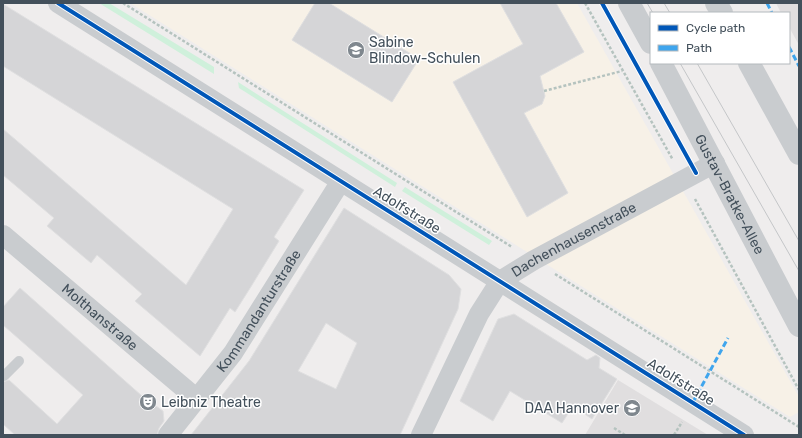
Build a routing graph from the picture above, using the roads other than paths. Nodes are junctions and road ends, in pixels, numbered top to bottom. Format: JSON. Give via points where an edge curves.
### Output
{"nodes":[{"id":1,"x":58,"y":3,"type":"edge"},
{"id":2,"x":629,"y":3,"type":"edge"},
{"id":3,"x":716,"y":3,"type":"edge"},
{"id":4,"x":721,"y":12,"type":"edge"},
{"id":5,"x":650,"y":42,"type":"edge"},
{"id":6,"x":663,"y":64,"type":"edge"},
{"id":7,"x":750,"y":64,"type":"edge"},
{"id":8,"x":799,"y":154,"type":"edge"},
{"id":9,"x":715,"y":163,"type":"junction"},
{"id":10,"x":341,"y":181,"type":"junction"},
{"id":11,"x":3,"y":235,"type":"edge"},
{"id":12,"x":500,"y":281,"type":"junction"},
{"id":13,"x":799,"y":326,"type":"edge"},
{"id":14,"x":19,"y":361,"type":"dead end"},
{"id":15,"x":4,"y":376,"type":"dead end"},
{"id":16,"x":197,"y":399,"type":"junction"},
{"id":17,"x":168,"y":435,"type":"edge"},
{"id":18,"x":421,"y":435,"type":"edge"},
{"id":19,"x":744,"y":435,"type":"edge"}],
"edges":[{"from":1,"to":10,"type":"street","name":"Adolfstraße"},
{"from":2,"to":5,"type":"street"},
{"from":3,"to":4,"type":"street"},
{"from":6,"to":9,"type":"street","name":"Gustav-Bratke-Allee"},
{"from":7,"to":8,"type":"street"},
{"from":9,"to":12,"type":"street","name":"Dachenhausenstraße","via":[[534,260]]},
{"from":9,"to":13,"type":"street","name":"Gustav-Bratke-Allee"},
{"from":10,"to":12,"type":"street","name":"Adolfstraße"},
{"from":10,"to":16,"type":"street","name":"Kommandanturstraße","via":[[233,353]]},
{"from":11,"to":16,"type":"street","name":"Molthanstraße"},
{"from":12,"to":18,"type":"street","name":"Dachenhausenstraße","via":[[479,314]]},
{"from":12,"to":19,"type":"street","name":"Adolfstraße"},
{"from":14,"to":15,"type":"lane"},
{"from":16,"to":17,"type":"street","name":"Kommandanturstraße"}]}
